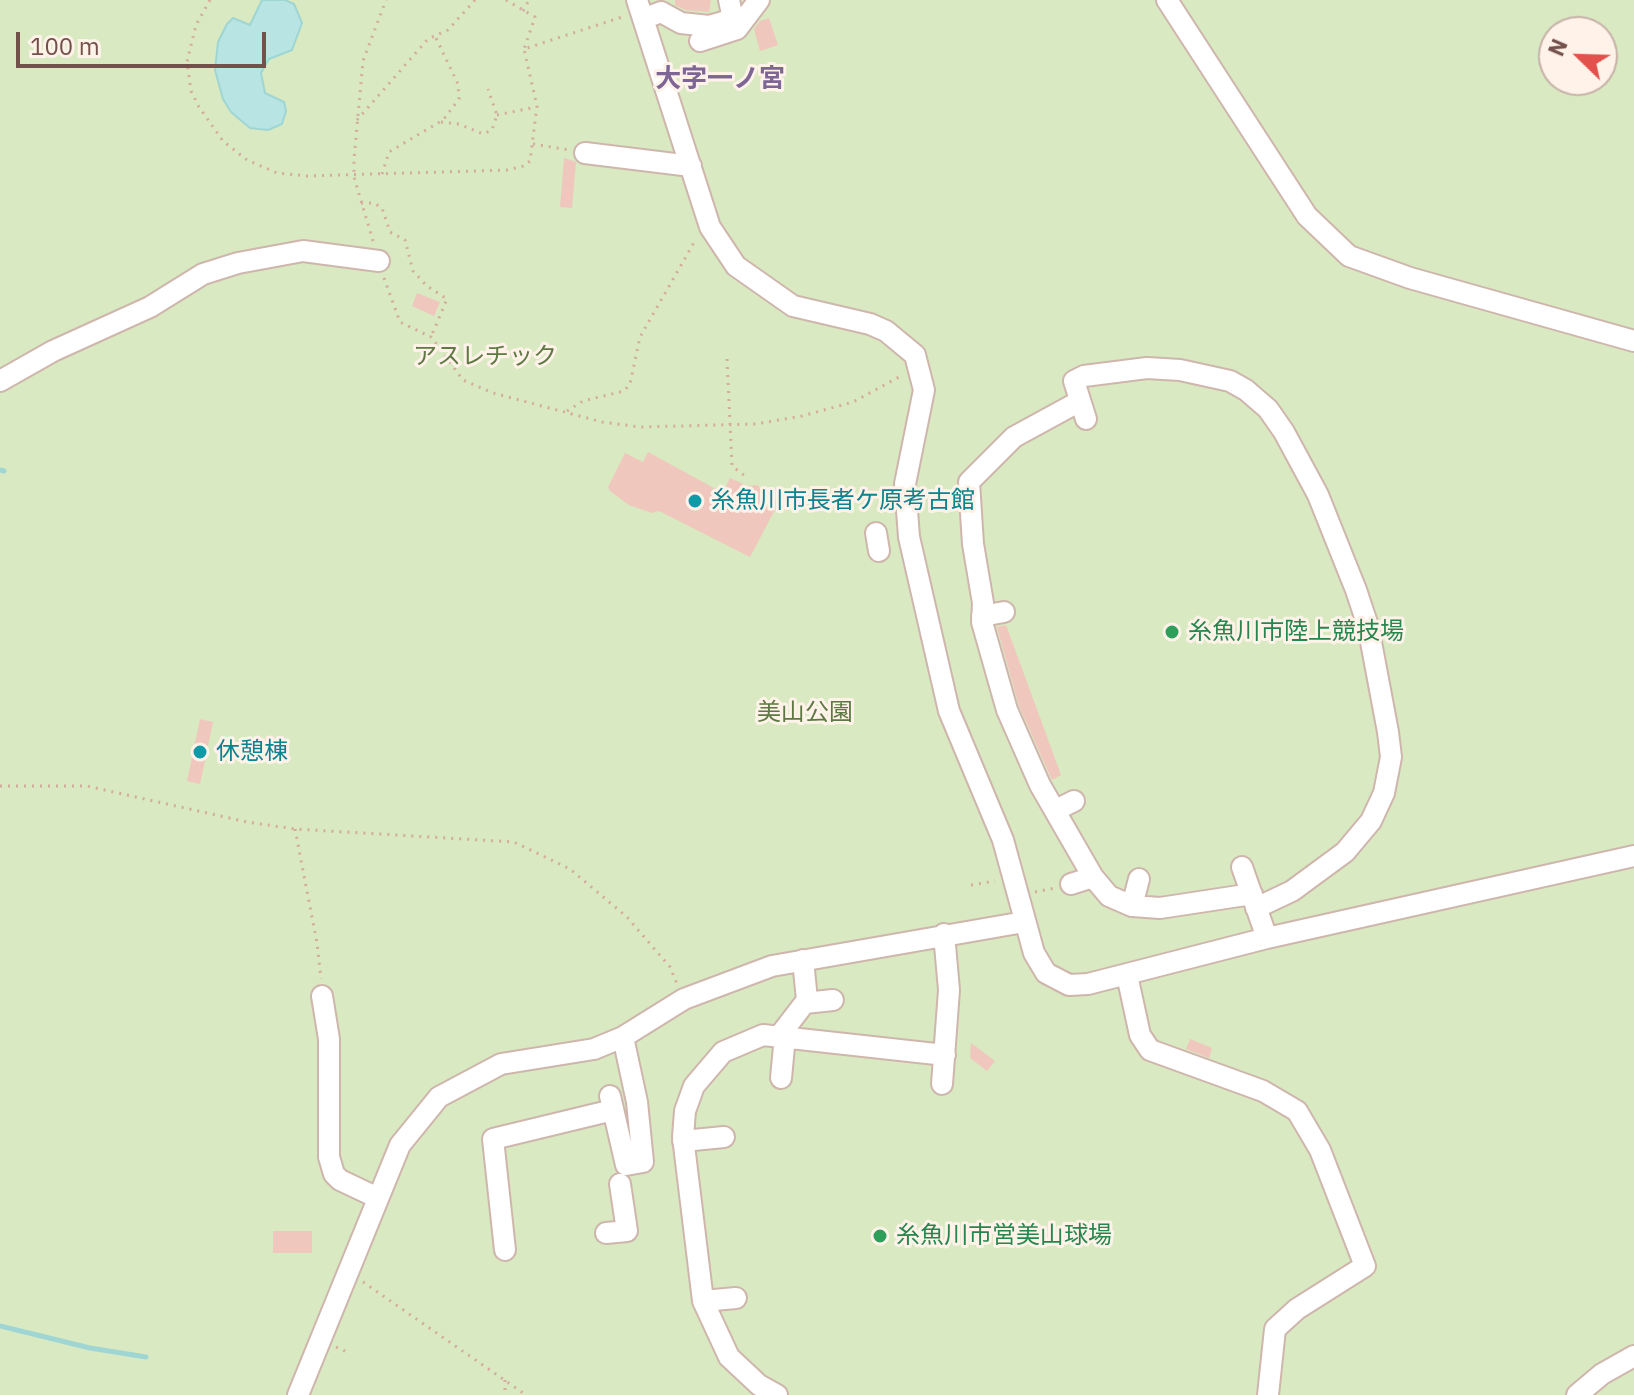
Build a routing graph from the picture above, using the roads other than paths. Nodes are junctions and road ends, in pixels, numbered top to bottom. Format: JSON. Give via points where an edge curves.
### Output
{"nodes":[{"id":1,"x":729,"y":0,"type":"edge"},
{"id":2,"x":759,"y":0,"type":"edge"},
{"id":3,"x":1167,"y":0,"type":"edge"},
{"id":4,"x":640,"y":9,"type":"edge"},
{"id":5,"x":700,"y":41,"type":"dead end"},
{"id":6,"x":585,"y":153,"type":"road end"},
{"id":7,"x":691,"y":166,"type":"junction"},
{"id":8,"x":379,"y":261,"type":"road end"},
{"id":9,"x":1634,"y":341,"type":"edge"},
{"id":10,"x":0,"y":381,"type":"edge"},
{"id":11,"x":1004,"y":612,"type":"dead end"},
{"id":12,"x":982,"y":616,"type":"junction"},
{"id":13,"x":1634,"y":856,"type":"edge"},
{"id":14,"x":1242,"y":867,"type":"dead end"},
{"id":15,"x":1093,"y":877,"type":"junction"},
{"id":16,"x":1139,"y":879,"type":"dead end"},
{"id":17,"x":1071,"y":884,"type":"road end"},
{"id":18,"x":1254,"y":901,"type":"junction"},
{"id":19,"x":1132,"y":906,"type":"junction"},
{"id":20,"x":1024,"y":922,"type":"junction"},
{"id":21,"x":944,"y":934,"type":"junction"},
{"id":22,"x":1267,"y":938,"type":"junction"},
{"id":23,"x":803,"y":960,"type":"junction"},
{"id":24,"x":1127,"y":975,"type":"junction"},
{"id":25,"x":322,"y":996,"type":"road end"},
{"id":26,"x":833,"y":1000,"type":"dead end"},
{"id":27,"x":805,"y":1003,"type":"junction"},
{"id":28,"x":783,"y":1036,"type":"junction"},
{"id":29,"x":623,"y":1037,"type":"junction"},
{"id":30,"x":945,"y":1055,"type":"junction"},
{"id":31,"x":781,"y":1078,"type":"dead end"},
{"id":32,"x":942,"y":1084,"type":"dead end"},
{"id":33,"x":724,"y":1137,"type":"dead end"},
{"id":34,"x":683,"y":1141,"type":"junction"},
{"id":35,"x":616,"y":1178,"type":"junction"},
{"id":36,"x":378,"y":1198,"type":"junction"},
{"id":37,"x":606,"y":1233,"type":"dead end"},
{"id":38,"x":505,"y":1250,"type":"dead end"},
{"id":39,"x":736,"y":1298,"type":"dead end"},
{"id":40,"x":703,"y":1301,"type":"junction"},
{"id":41,"x":1634,"y":1356,"type":"edge"},
{"id":42,"x":298,"y":1395,"type":"edge"},
{"id":43,"x":777,"y":1395,"type":"edge"},
{"id":44,"x":1268,"y":1395,"type":"edge"},
{"id":45,"x":1577,"y":1395,"type":"edge"}],
"edges":[{"from":1,"to":4,"type":"street","via":[[733,19],[709,26]]},
{"from":2,"to":5,"type":"street","via":[[737,29]]},
{"from":3,"to":9,"type":"street","via":[[1307,216],[1349,256]]},
{"from":4,"to":7,"type":"street"},
{"from":6,"to":7,"type":"street"},
{"from":7,"to":20,"type":"street","via":[[710,227],[736,266],[793,306],[886,331],[915,355],[924,390],[905,484],[906,521],[949,711],[1009,856]]},
{"from":8,"to":10,"type":"street","via":[[303,251],[203,274],[150,307]]},
{"from":11,"to":12,"type":"street"},
{"from":12,"to":15,"type":"street","via":[[1007,710],[1040,785],[1065,806]]},
{"from":12,"to":18,"type":"street","via":[[969,482],[993,468],[1014,437],[1083,410],[1074,381],[1147,368],[1201,373],[1246,390],[1268,409],[1318,495],[1356,590],[1368,626],[1391,757],[1384,793],[1371,821],[1345,852],[1292,891]]},
{"from":13,"to":22,"type":"street"},
{"from":14,"to":18,"type":"street"},
{"from":15,"to":17,"type":"street"},
{"from":15,"to":19,"type":"street","via":[[1109,896]]},
{"from":16,"to":19,"type":"street"},
{"from":18,"to":19,"type":"street"},
{"from":18,"to":22,"type":"street"},
{"from":20,"to":21,"type":"street"},
{"from":20,"to":24,"type":"street","via":[[1039,964],[1060,982],[1078,986]]},
{"from":21,"to":23,"type":"street"},
{"from":21,"to":30,"type":"street","via":[[949,990]]},
{"from":22,"to":24,"type":"street"},
{"from":23,"to":27,"type":"street"},
{"from":23,"to":29,"type":"street","via":[[728,980],[684,999]]},
{"from":24,"to":44,"type":"street","via":[[1140,1035],[1150,1050],[1263,1091],[1297,1111],[1320,1150],[1365,1266],[1275,1329]]},
{"from":25,"to":36,"type":"street","via":[[329,1039],[329,1157],[340,1180]]},
{"from":26,"to":27,"type":"street"},
{"from":27,"to":28,"type":"street"},
{"from":28,"to":30,"type":"street"},
{"from":28,"to":31,"type":"street"},
{"from":28,"to":34,"type":"street","via":[[742,1042],[710,1063],[689,1097]]},
{"from":29,"to":35,"type":"street","via":[[643,1162]]},
{"from":29,"to":36,"type":"street","via":[[594,1049],[501,1064],[439,1097],[400,1145]]},
{"from":30,"to":32,"type":"street"},
{"from":33,"to":34,"type":"street"},
{"from":34,"to":40,"type":"street"},
{"from":35,"to":37,"type":"street","via":[[627,1231]]},
{"from":35,"to":38,"type":"street","via":[[612,1103],[493,1139]]},
{"from":36,"to":42,"type":"street"},
{"from":39,"to":40,"type":"street"},
{"from":40,"to":43,"type":"street","via":[[729,1357]]},
{"from":41,"to":45,"type":"street"}]}
